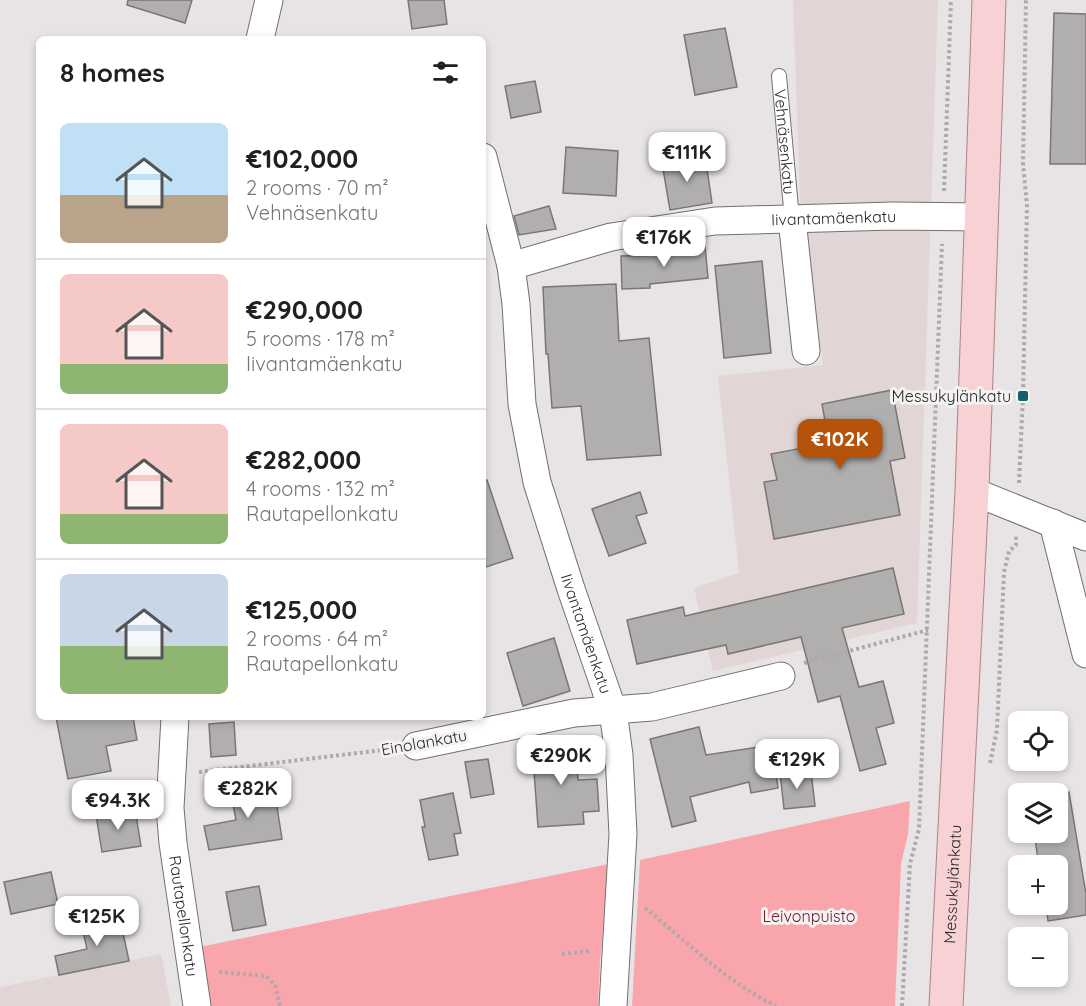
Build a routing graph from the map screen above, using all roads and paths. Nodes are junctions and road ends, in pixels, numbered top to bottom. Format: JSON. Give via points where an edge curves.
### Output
{"nodes":[{"id":1,"x":269,"y":0,"type":"edge"},
{"id":2,"x":951,"y":0,"type":"edge"},
{"id":3,"x":989,"y":0,"type":"edge"},
{"id":4,"x":261,"y":36,"type":"edge"},
{"id":5,"x":779,"y":76,"type":"dead end"},
{"id":6,"x":486,"y":169,"type":"edge"},
{"id":7,"x":943,"y":216,"type":"junction"},
{"id":8,"x":983,"y":217,"type":"junction"},
{"id":9,"x":792,"y":219,"type":"junction"},
{"id":10,"x":511,"y":266,"type":"junction"},
{"id":11,"x":806,"y":351,"type":"dead end"},
{"id":12,"x":972,"y":491,"type":"junction"},
{"id":13,"x":1053,"y":523,"type":"junction"},
{"id":14,"x":1086,"y":537,"type":"edge"},
{"id":15,"x":928,"y":630,"type":"junction"},
{"id":16,"x":1086,"y":654,"type":"edge"},
{"id":17,"x":781,"y":676,"type":"joint"},
{"id":18,"x":614,"y":711,"type":"junction"},
{"id":19,"x":175,"y":720,"type":"edge"},
{"id":20,"x":416,"y":746,"type":"joint"},
{"id":21,"x":171,"y":772,"type":"junction"},
{"id":22,"x":620,"y":887,"type":"junction"},
{"id":23,"x":192,"y":976,"type":"junction"},
{"id":24,"x":946,"y":991,"type":"edge"},
{"id":25,"x":197,"y":1006,"type":"edge"},
{"id":26,"x":279,"y":1006,"type":"edge"},
{"id":27,"x":613,"y":1006,"type":"edge"},
{"id":28,"x":776,"y":1006,"type":"edge"},
{"id":29,"x":902,"y":1006,"type":"edge"}],
"edges":[{"from":1,"to":4,"type":"street"},
{"from":2,"to":7,"type":"path"},
{"from":3,"to":8,"type":"main road","name":"Messukylänkatu"},
{"from":5,"to":9,"type":"lane","name":"Vehnäsenkatu"},
{"from":6,"to":10,"type":"street","name":"Iivantamäenkatu"},
{"from":7,"to":8,"type":"street","name":"Iivantamäenkatu"},
{"from":7,"to":9,"type":"street","name":"Iivantamäenkatu"},
{"from":7,"to":15,"type":"path"},
{"from":8,"to":12,"type":"main road","name":"Messukylänkatu"},
{"from":9,"to":10,"type":"street","name":"Iivantamäenkatu","via":[[715,221],[611,237]]},
{"from":9,"to":11,"type":"street","name":"Vehnäsenkatu"},
{"from":10,"to":18,"type":"street","name":"Iivantamäenkatu","via":[[522,404],[537,482]]},
{"from":12,"to":13,"type":"street"},
{"from":12,"to":24,"type":"main road","name":"Messukylänkatu"},
{"from":13,"to":14,"type":"street"},
{"from":13,"to":16,"type":"street"},
{"from":15,"to":17,"type":"path","via":[[809,661]]},
{"from":15,"to":29,"type":"path","via":[[919,829],[910,864]]},
{"from":17,"to":18,"type":"street","name":"Einolankatu","via":[[652,707]]},
{"from":18,"to":20,"type":"street","name":"Einolankatu","via":[[574,712]]},
{"from":18,"to":22,"type":"street","name":"Iivantamäenkatu","via":[[623,834]]},
{"from":19,"to":21,"type":"street","name":"Rautapellonkatu"},
{"from":20,"to":21,"type":"path","name":"Einolankatu"},
{"from":21,"to":23,"type":"street","name":"Rautapellonkatu","via":[[173,843]]},
{"from":22,"to":27,"type":"street","name":"Iivantamäenkatu"},
{"from":22,"to":28,"type":"path","via":[[732,979]]},
{"from":23,"to":25,"type":"street","name":"Rautapellonkatu"},
{"from":23,"to":26,"type":"path","via":[[222,972],[266,976],[275,985]]}]}
